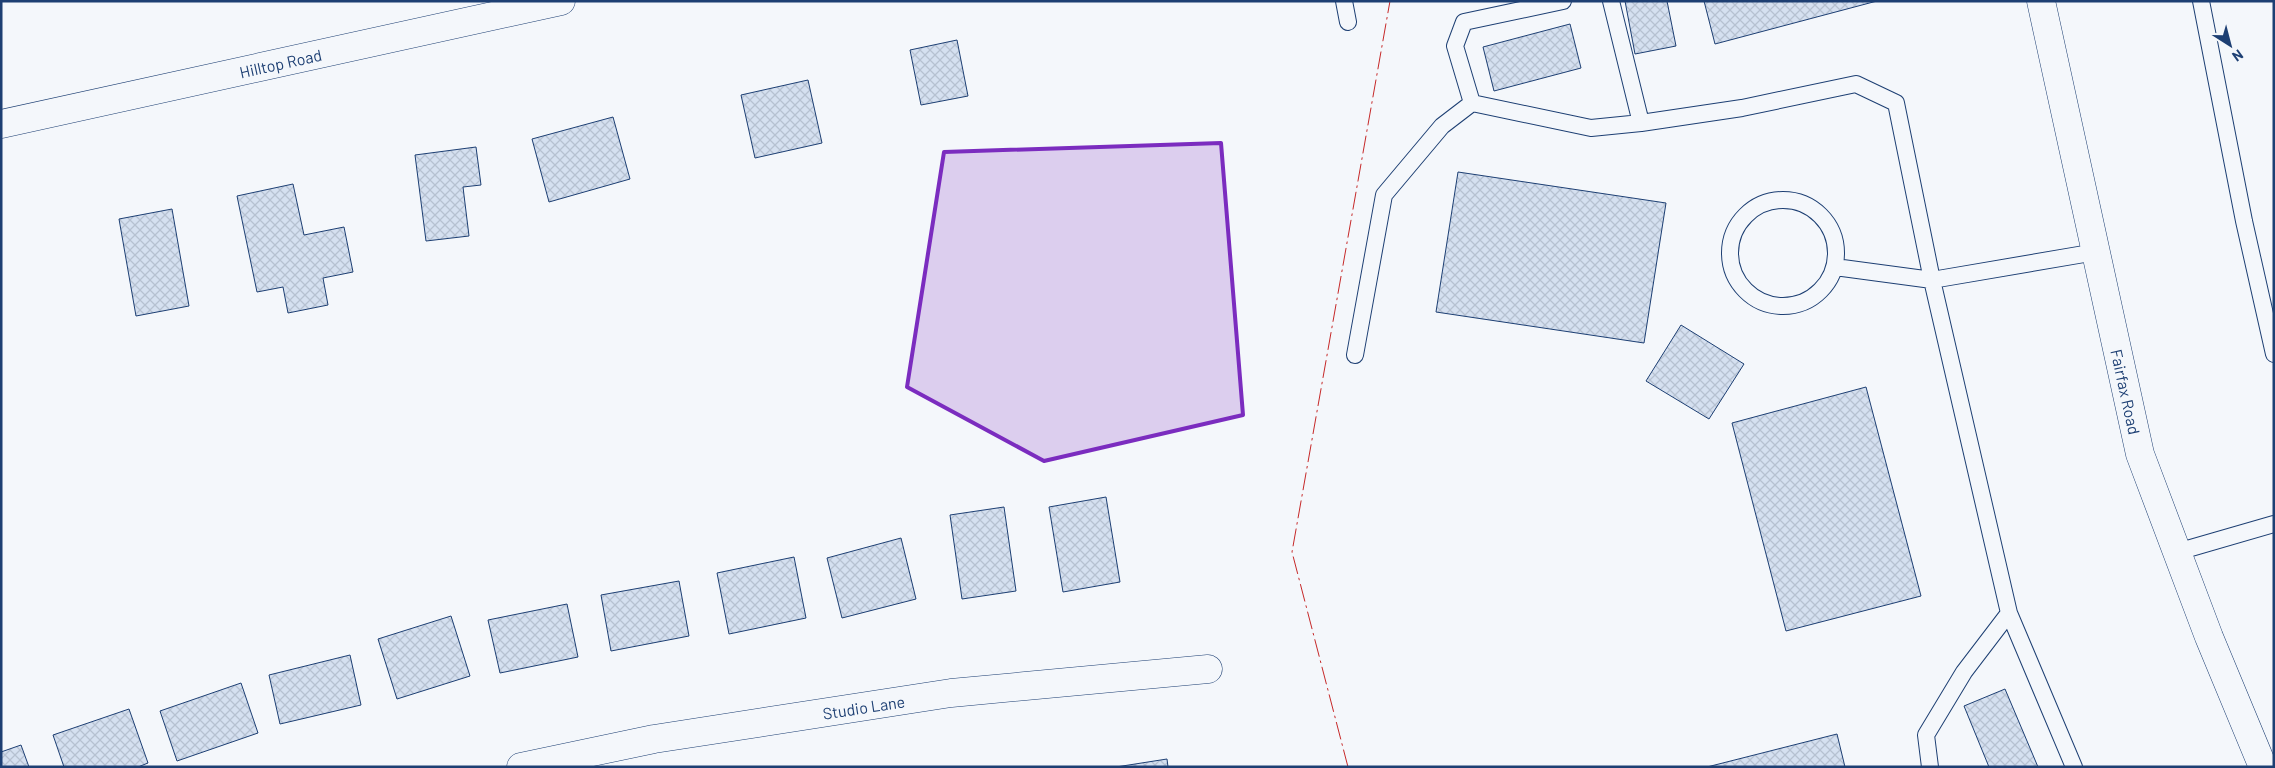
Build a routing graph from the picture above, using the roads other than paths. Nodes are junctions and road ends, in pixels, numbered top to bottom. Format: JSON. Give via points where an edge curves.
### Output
{"nodes":[{"id":1,"x":561,"y":1,"type":"edge"},
{"id":2,"x":1344,"y":1,"type":"edge"},
{"id":3,"x":1563,"y":1,"type":"edge"},
{"id":4,"x":1612,"y":1,"type":"edge"},
{"id":5,"x":2040,"y":1,"type":"edge"},
{"id":6,"x":2201,"y":1,"type":"edge"},
{"id":7,"x":1348,"y":22,"type":"dead end"},
{"id":8,"x":1472,"y":103,"type":"junction"},
{"id":9,"x":1641,"y":123,"type":"junction"},
{"id":10,"x":1,"y":124,"type":"edge"},
{"id":11,"x":2096,"y":252,"type":"junction"},
{"id":12,"x":1835,"y":267,"type":"junction"},
{"id":13,"x":1932,"y":280,"type":"junction"},
{"id":14,"x":2270,"y":319,"type":"edge"},
{"id":15,"x":2274,"y":354,"type":"edge"},
{"id":16,"x":1355,"y":355,"type":"dead end"},
{"id":17,"x":2274,"y":524,"type":"edge"},
{"id":18,"x":2177,"y":552,"type":"junction"},
{"id":19,"x":2009,"y":613,"type":"junction"},
{"id":20,"x":1208,"y":669,"type":"dead end"},
{"id":21,"x":521,"y":767,"type":"edge"},
{"id":22,"x":1930,"y":767,"type":"edge"},
{"id":23,"x":2074,"y":767,"type":"edge"},
{"id":24,"x":2263,"y":767,"type":"edge"}],
"edges":[{"from":1,"to":10,"type":"street","name":"Hilltop Road"},
{"from":2,"to":7,"type":"lane"},
{"from":3,"to":8,"type":"lane","via":[[1464,22],[1455,46]]},
{"from":4,"to":9,"type":"lane"},
{"from":5,"to":11,"type":"street","name":"Fairfax Road"},
{"from":6,"to":14,"type":"lane","via":[[2244,221]]},
{"from":8,"to":9,"type":"lane","via":[[1591,128]]},
{"from":8,"to":16,"type":"lane","via":[[1442,126],[1384,195]]},
{"from":9,"to":13,"type":"lane","via":[[1742,108],[1856,84],[1896,103]]},
{"from":11,"to":13,"type":"lane"},
{"from":11,"to":18,"type":"street","name":"Fairfax Road","via":[[2140,454]]},
{"from":12,"to":12,"type":"lane","via":[[1833,233],[1824,218],[1795,200],[1762,204],[1748,213],[1736,226],[1730,243],[1730,261],[1736,278],[1747,292],[1762,302],[1780,306],[1797,304],[1814,296],[1827,284]]},
{"from":12,"to":13,"type":"lane"},
{"from":13,"to":19,"type":"lane"},
{"from":14,"to":15,"type":"lane"},
{"from":17,"to":18,"type":"lane"},
{"from":18,"to":24,"type":"street","name":"Fairfax Road"},
{"from":19,"to":22,"type":"lane","via":[[1964,672],[1926,735]]},
{"from":19,"to":23,"type":"lane"},
{"from":20,"to":21,"type":"street","name":"Studio Lane","via":[[951,692],[654,739]]}]}
